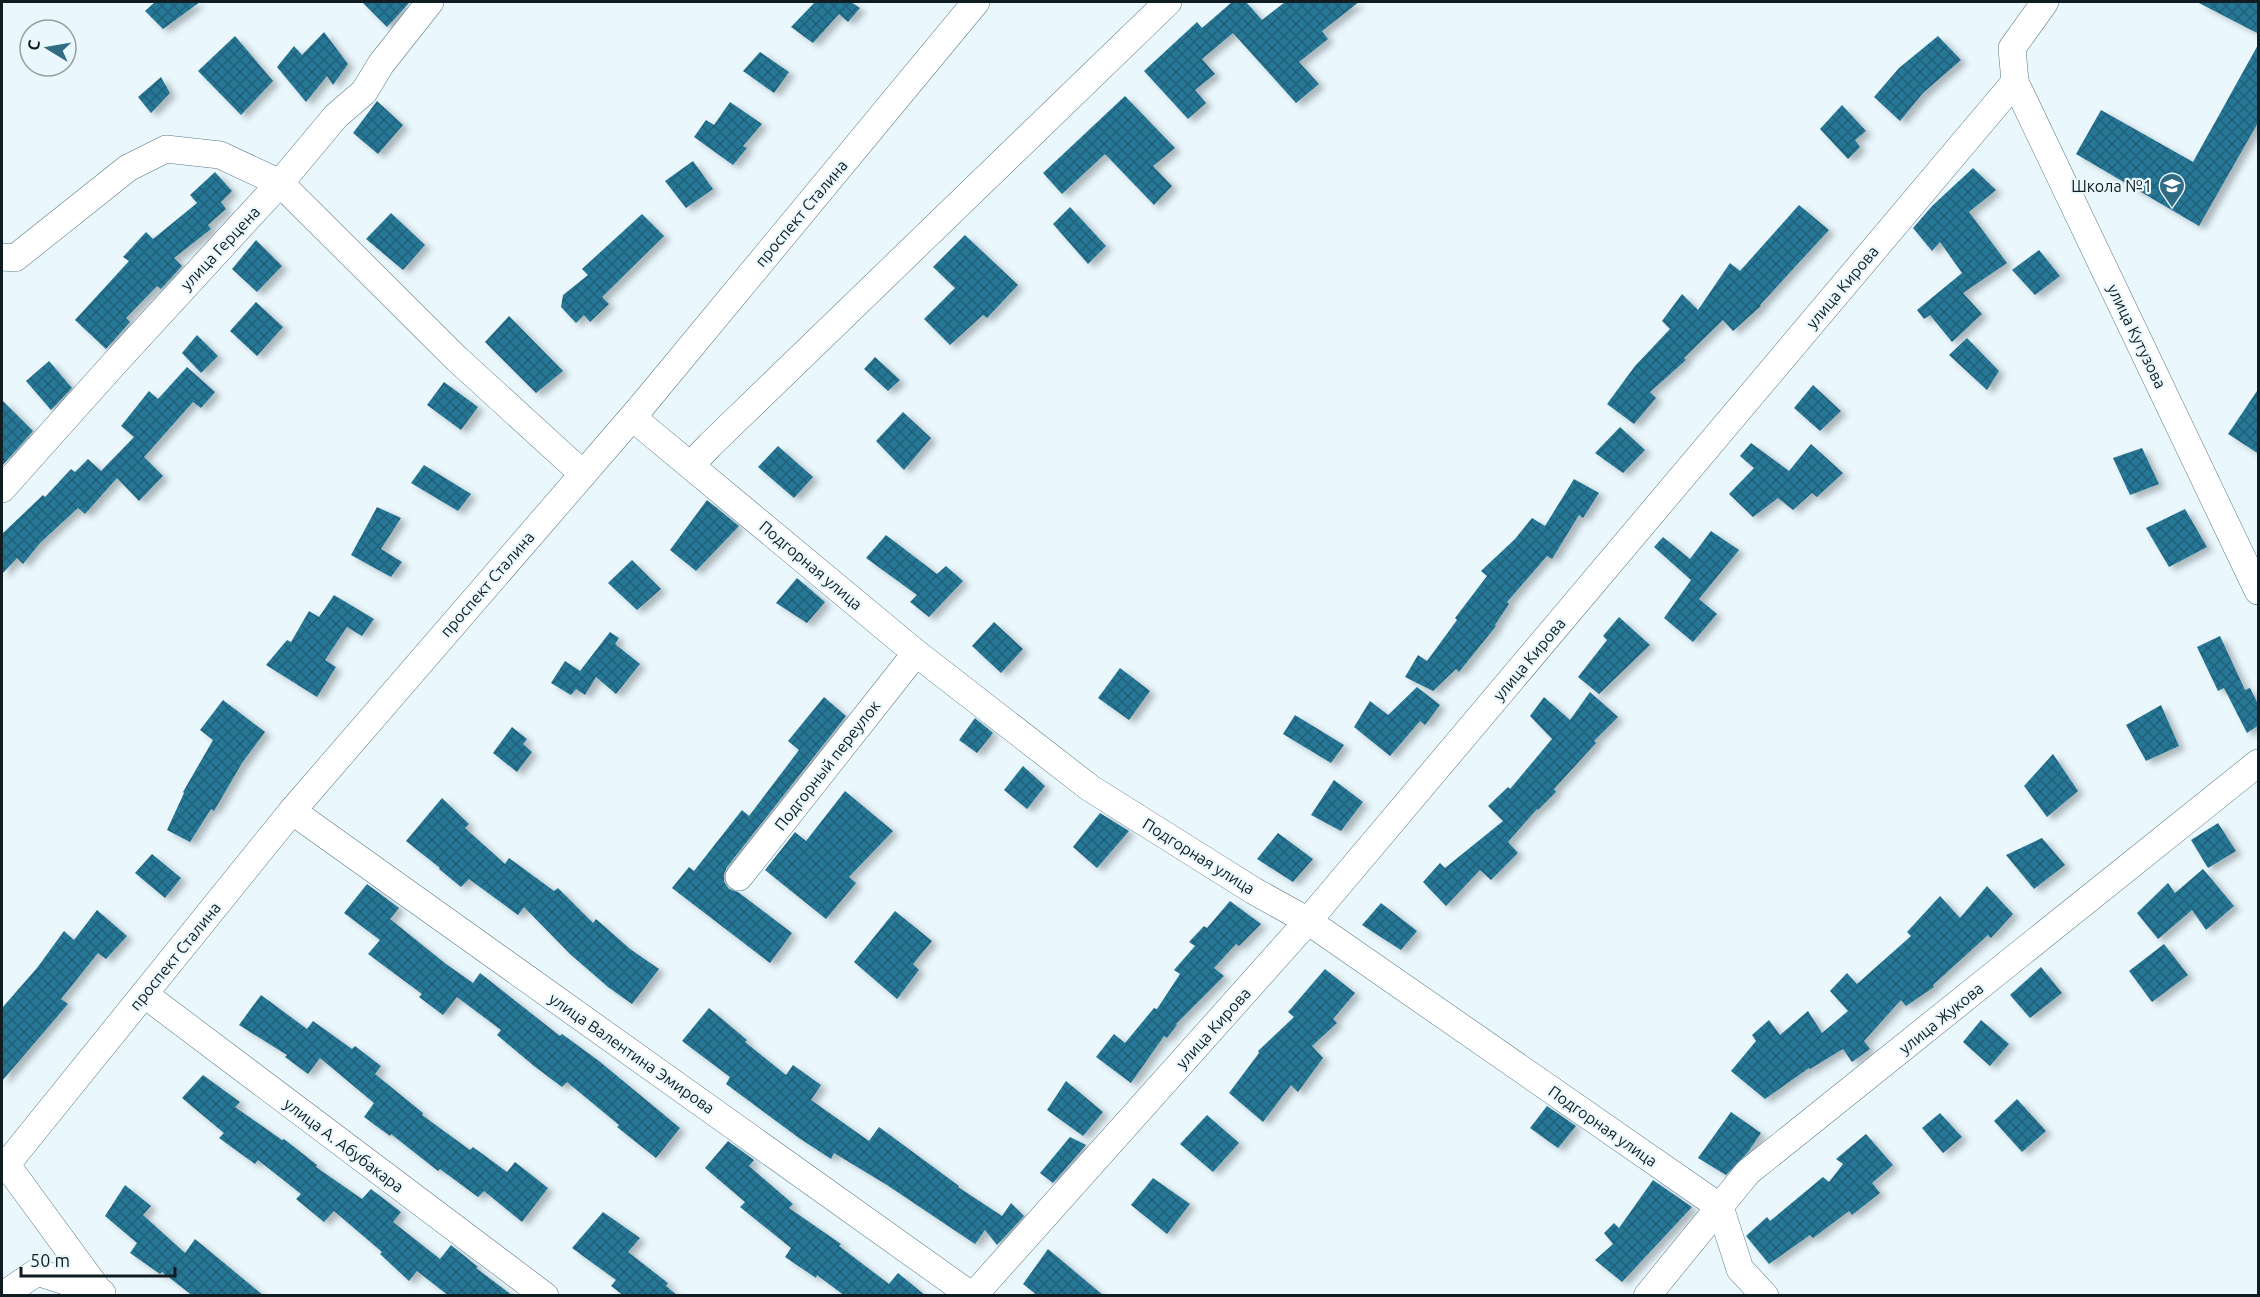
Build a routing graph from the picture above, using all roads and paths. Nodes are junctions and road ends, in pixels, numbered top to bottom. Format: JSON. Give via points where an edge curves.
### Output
{"nodes":[{"id":1,"x":430,"y":2,"type":"edge"},
{"id":2,"x":976,"y":2,"type":"edge"},
{"id":3,"x":1168,"y":2,"type":"edge"},
{"id":4,"x":2045,"y":2,"type":"edge"},
{"id":5,"x":2015,"y":82,"type":"junction"},
{"id":6,"x":280,"y":183,"type":"junction"},
{"id":7,"x":2,"y":256,"type":"edge"},
{"id":8,"x":641,"y":407,"type":"junction"},
{"id":9,"x":691,"y":465,"type":"junction"},
{"id":10,"x":583,"y":474,"type":"junction"},
{"id":11,"x":2,"y":489,"type":"edge"},
{"id":12,"x":2259,"y":591,"type":"edge"},
{"id":13,"x":916,"y":653,"type":"junction"},
{"id":14,"x":2259,"y":763,"type":"edge"},
{"id":15,"x":292,"y":811,"type":"junction"},
{"id":16,"x":738,"y":877,"type":"dead end"},
{"id":17,"x":1308,"y":921,"type":"junction"},
{"id":18,"x":144,"y":994,"type":"junction"},
{"id":19,"x":4,"y":1167,"type":"edge"},
{"id":20,"x":1720,"y":1207,"type":"junction"},
{"id":21,"x":103,"y":1293,"type":"edge"},
{"id":22,"x":2,"y":1296,"type":"edge"},
{"id":23,"x":545,"y":1296,"type":"edge"},
{"id":24,"x":972,"y":1296,"type":"edge"},
{"id":25,"x":1647,"y":1296,"type":"edge"},
{"id":26,"x":1765,"y":1296,"type":"edge"}],
"edges":[{"from":1,"to":6,"type":"street","name":"улица Герцена","via":[[364,92],[336,116]]},
{"from":2,"to":8,"type":"street","name":"проспект Сталина"},
{"from":3,"to":9,"type":"street"},
{"from":4,"to":5,"type":"street","via":[[2012,48]]},
{"from":5,"to":12,"type":"street","name":"улица Кутузова"},
{"from":5,"to":17,"type":"street","name":"улица Кирова"},
{"from":6,"to":7,"type":"street","via":[[219,155],[166,149],[128,168],[15,258]]},
{"from":6,"to":10,"type":"street","via":[[457,359]]},
{"from":6,"to":11,"type":"street","name":"улица Герцена"},
{"from":8,"to":9,"type":"street","name":"Подгорная улица","via":[[633,418]]},
{"from":8,"to":10,"type":"street","name":"проспект Сталина"},
{"from":9,"to":13,"type":"street","name":"Подгорная улица"},
{"from":10,"to":15,"type":"street","name":"проспект Сталина"},
{"from":13,"to":16,"type":"street","name":"Подгорный переулок"},
{"from":13,"to":17,"type":"street","name":"Подгорная улица","via":[[1090,788]]},
{"from":14,"to":20,"type":"street","name":"улица Жукова","via":[[1748,1172]]},
{"from":15,"to":18,"type":"street","name":"проспект Сталина"},
{"from":15,"to":24,"type":"street","name":"улица Валентина Эмирова"},
{"from":17,"to":20,"type":"street","name":"Подгорная улица"},
{"from":17,"to":24,"type":"street","name":"улица Кирова"},
{"from":18,"to":19,"type":"street","name":"проспект Сталина"},
{"from":18,"to":23,"type":"street","name":"улица А. Абубакара"},
{"from":19,"to":21,"type":"street"},
{"from":20,"to":25,"type":"street","name":"улица Жукова"},
{"from":20,"to":26,"type":"street","via":[[1740,1269]]},
{"from":21,"to":22,"type":"street","via":[[37,1272]]}]}
